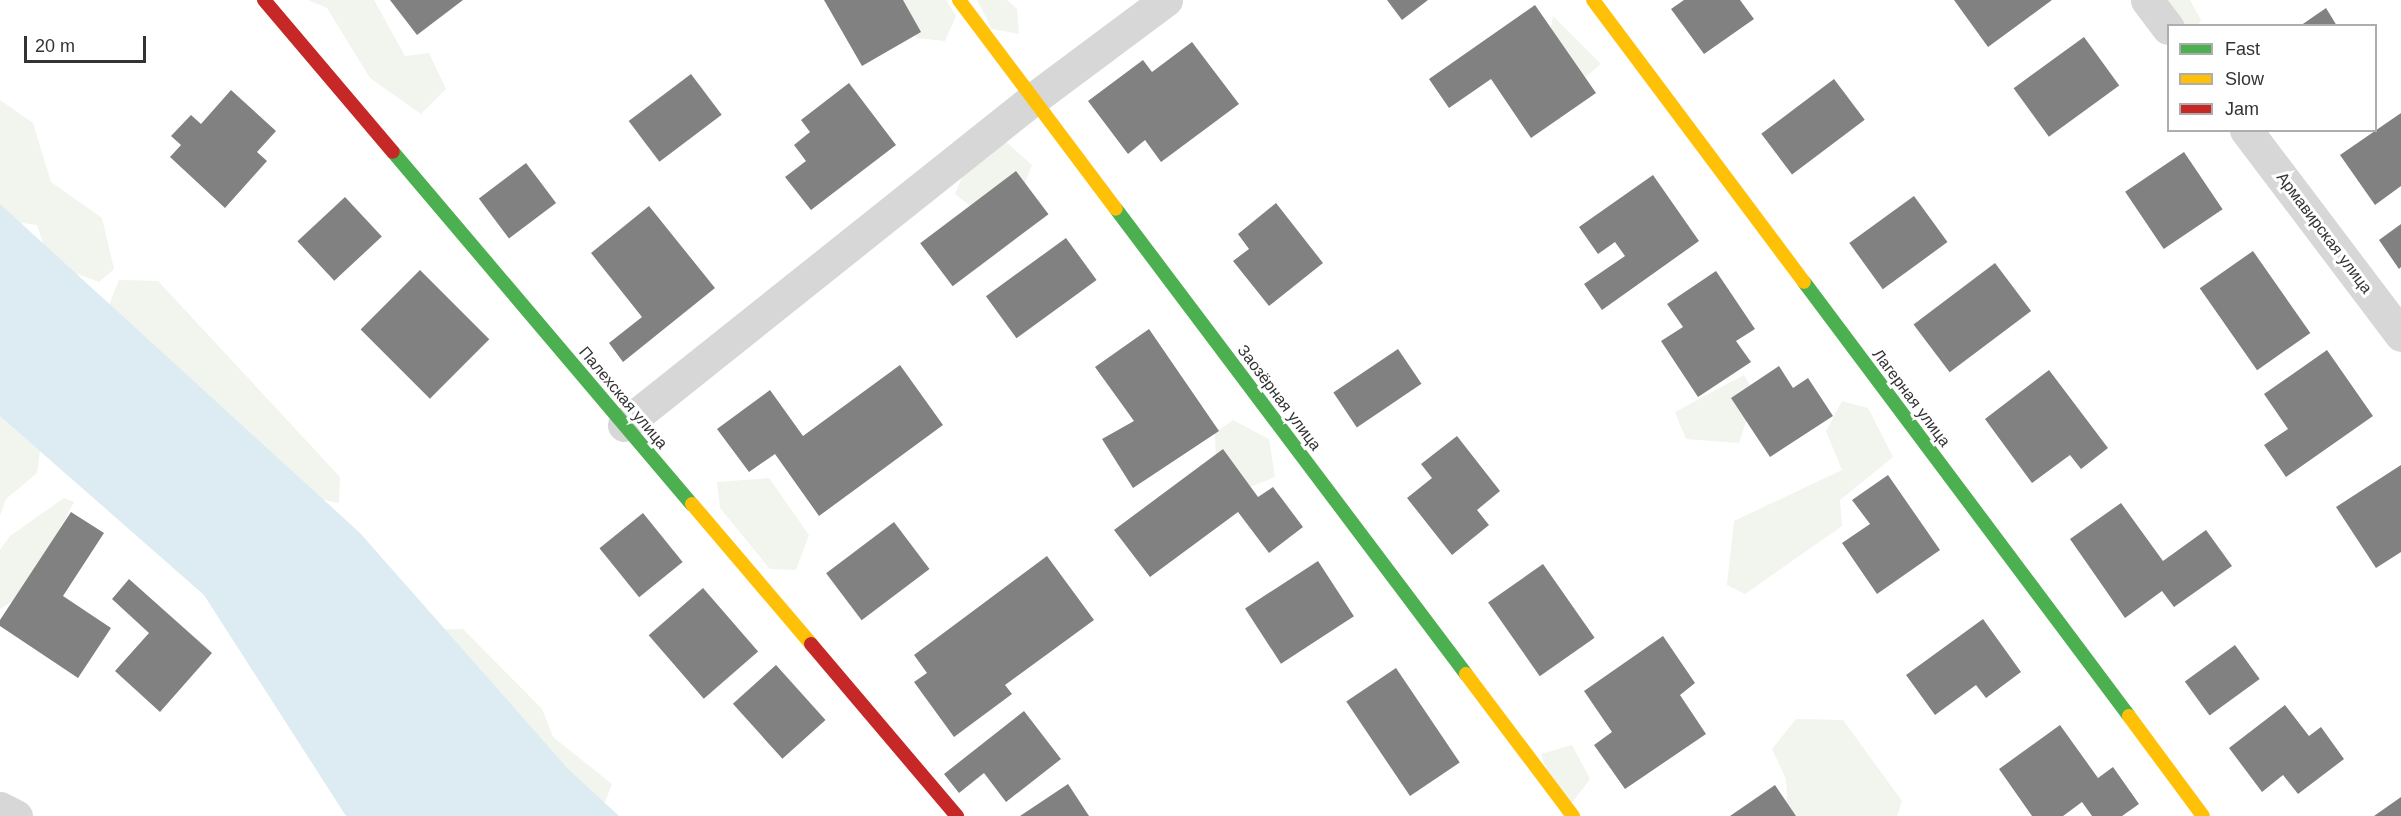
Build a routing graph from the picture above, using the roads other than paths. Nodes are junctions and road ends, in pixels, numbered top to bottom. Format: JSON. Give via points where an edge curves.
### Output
{"nodes":[{"id":1,"x":264,"y":0,"type":"edge"},
{"id":2,"x":959,"y":0,"type":"edge"},
{"id":3,"x":1166,"y":0,"type":"edge"},
{"id":4,"x":1593,"y":0,"type":"edge"},
{"id":5,"x":2147,"y":0,"type":"edge"},
{"id":6,"x":2167,"y":25,"type":"edge"},
{"id":7,"x":1033,"y":99,"type":"junction"},
{"id":8,"x":2248,"y":132,"type":"edge"},
{"id":9,"x":2401,"y":334,"type":"edge"},
{"id":10,"x":624,"y":425,"type":"junction"},
{"id":11,"x":0,"y":808,"type":"edge"},
{"id":12,"x":16,"y":816,"type":"edge"},
{"id":13,"x":957,"y":816,"type":"edge"},
{"id":14,"x":1573,"y":816,"type":"edge"},
{"id":15,"x":2203,"y":816,"type":"edge"}],
"edges":[{"from":1,"to":10,"type":"street","name":"Палехская улица"},
{"from":2,"to":7,"type":"street","name":"Заозёрная улица"},
{"from":3,"to":7,"type":"street"},
{"from":4,"to":15,"type":"street","name":"Лагерная улица"},
{"from":5,"to":6,"type":"street"},
{"from":7,"to":10,"type":"street"},
{"from":7,"to":14,"type":"street","name":"Заозёрная улица"},
{"from":8,"to":9,"type":"street","name":"Армавирская улица"},
{"from":10,"to":13,"type":"street","name":"Палехская улица"},
{"from":11,"to":12,"type":"street"}]}
